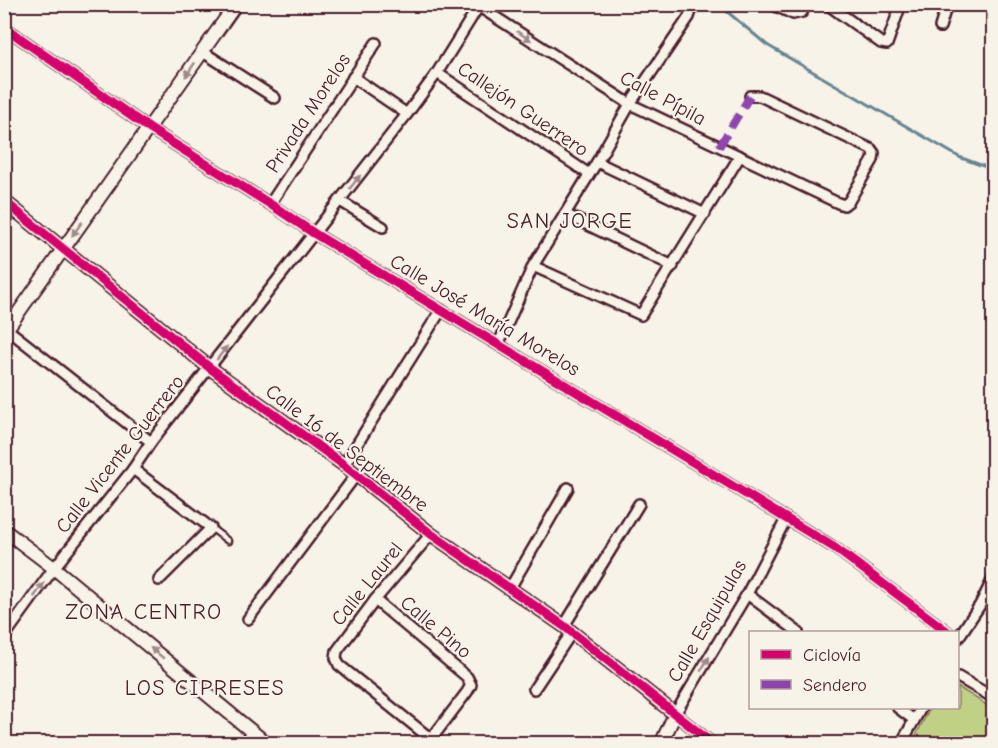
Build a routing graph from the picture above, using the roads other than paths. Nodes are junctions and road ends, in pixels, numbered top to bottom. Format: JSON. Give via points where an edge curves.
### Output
{"nodes":[{"id":1,"x":236,"y":4,"type":"edge"},
{"id":2,"x":771,"y":4,"type":"edge"},
{"id":3,"x":806,"y":4,"type":"edge"},
{"id":4,"x":827,"y":4,"type":"edge"},
{"id":5,"x":901,"y":4,"type":"edge"},
{"id":6,"x":947,"y":4,"type":"edge"},
{"id":7,"x":478,"y":5,"type":"edge"},
{"id":8,"x":691,"y":6,"type":"edge"},
{"id":9,"x":841,"y":8,"type":"edge"},
{"id":10,"x":4,"y":27,"type":"edge"},
{"id":11,"x":940,"y":27,"type":"dead end"},
{"id":12,"x":376,"y":43,"type":"dead end"},
{"id":13,"x":203,"y":52,"type":"junction"},
{"id":14,"x":437,"y":73,"type":"junction"},
{"id":15,"x":353,"y":77,"type":"junction"},
{"id":16,"x":750,"y":96,"type":"dead end"},
{"id":17,"x":275,"y":98,"type":"dead end"},
{"id":18,"x":630,"y":104,"type":"junction"},
{"id":19,"x":407,"y":114,"type":"junction"},
{"id":20,"x":150,"y":129,"type":"junction"},
{"id":21,"x":740,"y":156,"type":"junction"},
{"id":22,"x":597,"y":162,"type":"junction"},
{"id":23,"x":589,"y":174,"type":"junction"},
{"id":24,"x":4,"y":201,"type":"edge"},
{"id":25,"x":340,"y":201,"type":"junction"},
{"id":26,"x":270,"y":204,"type":"junction"},
{"id":27,"x":566,"y":214,"type":"junction"},
{"id":28,"x":705,"y":214,"type":"junction"},
{"id":29,"x":383,"y":226,"type":"dead end"},
{"id":30,"x":315,"y":234,"type":"junction"},
{"id":31,"x":63,"y":249,"type":"junction"},
{"id":32,"x":533,"y":266,"type":"junction"},
{"id":33,"x":673,"y":266,"type":"junction"},
{"id":34,"x":441,"y":310,"type":"junction"},
{"id":35,"x":6,"y":331,"type":"edge"},
{"id":36,"x":498,"y":343,"type":"junction"},
{"id":37,"x":210,"y":368,"type":"junction"},
{"id":38,"x":151,"y":442,"type":"junction"},
{"id":39,"x":344,"y":465,"type":"junction"},
{"id":40,"x":133,"y":469,"type":"junction"},
{"id":41,"x":356,"y":475,"type":"junction"},
{"id":42,"x":568,"y":488,"type":"dead end"},
{"id":43,"x":639,"y":504,"type":"dead end"},
{"id":44,"x":786,"y":519,"type":"junction"},
{"id":45,"x":211,"y":528,"type":"junction"},
{"id":46,"x":4,"y":530,"type":"edge"},
{"id":47,"x":431,"y":534,"type":"junction"},
{"id":48,"x":228,"y":541,"type":"dead end"},
{"id":49,"x":54,"y":568,"type":"junction"},
{"id":50,"x":993,"y":577,"type":"edge"},
{"id":51,"x":159,"y":580,"type":"dead end"},
{"id":52,"x":510,"y":588,"type":"junction"},
{"id":53,"x":747,"y":594,"type":"junction"},
{"id":54,"x":375,"y":600,"type":"junction"},
{"id":55,"x":248,"y":619,"type":"dead end"},
{"id":56,"x":568,"y":629,"type":"junction"},
{"id":57,"x":795,"y":631,"type":"edge"},
{"id":58,"x":945,"y":631,"type":"edge"},
{"id":59,"x":959,"y":635,"type":"edge"},
{"id":60,"x":4,"y":637,"type":"edge"},
{"id":61,"x":959,"y":678,"type":"edge"},
{"id":62,"x":534,"y":689,"type":"dead end"},
{"id":63,"x":993,"y":698,"type":"edge"},
{"id":64,"x":899,"y":709,"type":"edge"},
{"id":65,"x":920,"y":709,"type":"edge"},
{"id":66,"x":675,"y":714,"type":"junction"},
{"id":67,"x":914,"y":720,"type":"junction"},
{"id":68,"x":430,"y":741,"type":"edge"},
{"id":69,"x":267,"y":744,"type":"edge"},
{"id":70,"x":661,"y":744,"type":"edge"},
{"id":71,"x":713,"y":744,"type":"edge"},
{"id":72,"x":901,"y":744,"type":"edge"}],
"edges":[{"from":1,"to":13,"type":"street"},
{"from":2,"to":3,"type":"street","via":[[793,14],[802,12]]},
{"from":4,"to":9,"type":"street"},
{"from":5,"to":9,"type":"street","via":[[887,44]]},
{"from":6,"to":11,"type":"street"},
{"from":7,"to":14,"type":"street","name":"Calle Vicente Guerrero"},
{"from":7,"to":18,"type":"street","name":"Calle Pípila","one_way":true},
{"from":8,"to":18,"type":"street","via":[[689,16]]},
{"from":10,"to":20,"type":"street","name":"Calle José María Morelos"},
{"from":12,"to":15,"type":"street","name":"Privada Morelos"},
{"from":13,"to":17,"type":"street"},
{"from":13,"to":20,"type":"street","one_way":true},
{"from":14,"to":19,"type":"street","name":"Calle Vicente Guerrero"},
{"from":14,"to":23,"type":"street","name":"Callejón Guerrero"},
{"from":15,"to":19,"type":"street"},
{"from":15,"to":26,"type":"street","name":"Privada Morelos"},
{"from":16,"to":21,"type":"street","name":"Calle Pípila","via":[[760,96],[871,149],[873,160],[844,205]]},
{"from":18,"to":21,"type":"street","name":"Calle Pípila"},
{"from":18,"to":22,"type":"street"},
{"from":25,"to":19,"type":"street","name":"Calle Vicente Guerrero","one_way":true},
{"from":20,"to":26,"type":"street","name":"Calle José María Morelos"},
{"from":20,"to":31,"type":"street","one_way":true},
{"from":21,"to":28,"type":"street"},
{"from":22,"to":23,"type":"street"},
{"from":22,"to":28,"type":"street"},
{"from":23,"to":27,"type":"street"},
{"from":24,"to":31,"type":"street","name":"Calle 16 de Septiembre"},
{"from":25,"to":29,"type":"street"},
{"from":25,"to":30,"type":"street","name":"Calle Vicente Guerrero"},
{"from":26,"to":30,"type":"street","name":"Calle José María Morelos"},
{"from":27,"to":32,"type":"street"},
{"from":27,"to":33,"type":"street"},
{"from":28,"to":33,"type":"street"},
{"from":30,"to":34,"type":"street","name":"Calle José María Morelos"},
{"from":37,"to":30,"type":"street","name":"Calle Vicente Guerrero","one_way":true},
{"from":31,"to":35,"type":"street"},
{"from":31,"to":37,"type":"street","name":"Calle 16 de Septiembre"},
{"from":32,"to":33,"type":"street","via":[[641,315]]},
{"from":32,"to":36,"type":"street"},
{"from":34,"to":36,"type":"street","name":"Calle José María Morelos"},
{"from":34,"to":39,"type":"street"},
{"from":35,"to":38,"type":"street"},
{"from":36,"to":44,"type":"street","name":"Calle José María Morelos"},
{"from":37,"to":38,"type":"street","name":"Calle Vicente Guerrero"},
{"from":37,"to":39,"type":"street","name":"Calle 16 de Septiembre"},
{"from":38,"to":40,"type":"street","name":"Calle Vicente Guerrero"},
{"from":39,"to":41,"type":"street","name":"Calle 16 de Septiembre"},
{"from":40,"to":45,"type":"street"},
{"from":40,"to":49,"type":"street","name":"Calle Vicente Guerrero"},
{"from":41,"to":47,"type":"street","name":"Calle 16 de Septiembre"},
{"from":41,"to":55,"type":"street"},
{"from":42,"to":52,"type":"street"},
{"from":43,"to":56,"type":"street"},
{"from":44,"to":53,"type":"street","name":"Calle Esquipulas"},
{"from":44,"to":58,"type":"street","name":"Calle José María Morelos","via":[[835,548]]},
{"from":45,"to":48,"type":"lane"},
{"from":45,"to":51,"type":"street"},
{"from":46,"to":49,"type":"street"},
{"from":47,"to":52,"type":"street","name":"Calle 16 de Septiembre"},
{"from":47,"to":54,"type":"street","name":"Calle Laurel"},
{"from":60,"to":49,"type":"street","name":"Calle Vicente Guerrero","one_way":true},
{"from":69,"to":49,"type":"street","one_way":true},
{"from":50,"to":59,"type":"street"},
{"from":52,"to":56,"type":"street","name":"Calle 16 de Septiembre"},
{"from":53,"to":57,"type":"street"},
{"from":66,"to":53,"type":"street","name":"Calle Esquipulas","one_way":true},
{"from":54,"to":68,"type":"street","name":"Calle Laurel","via":[[337,651],[336,658],[339,665]]},
{"from":54,"to":68,"type":"street","name":"Calle Pino","via":[[467,677],[471,685]]},
{"from":56,"to":62,"type":"street"},
{"from":56,"to":66,"type":"street","name":"Calle 16 de Septiembre"},
{"from":61,"to":63,"type":"street"},
{"from":64,"to":67,"type":"street"},
{"from":65,"to":67,"type":"street"},
{"from":66,"to":70,"type":"street","name":"Calle Esquipulas"},
{"from":66,"to":71,"type":"street"},
{"from":67,"to":72,"type":"street"}]}
